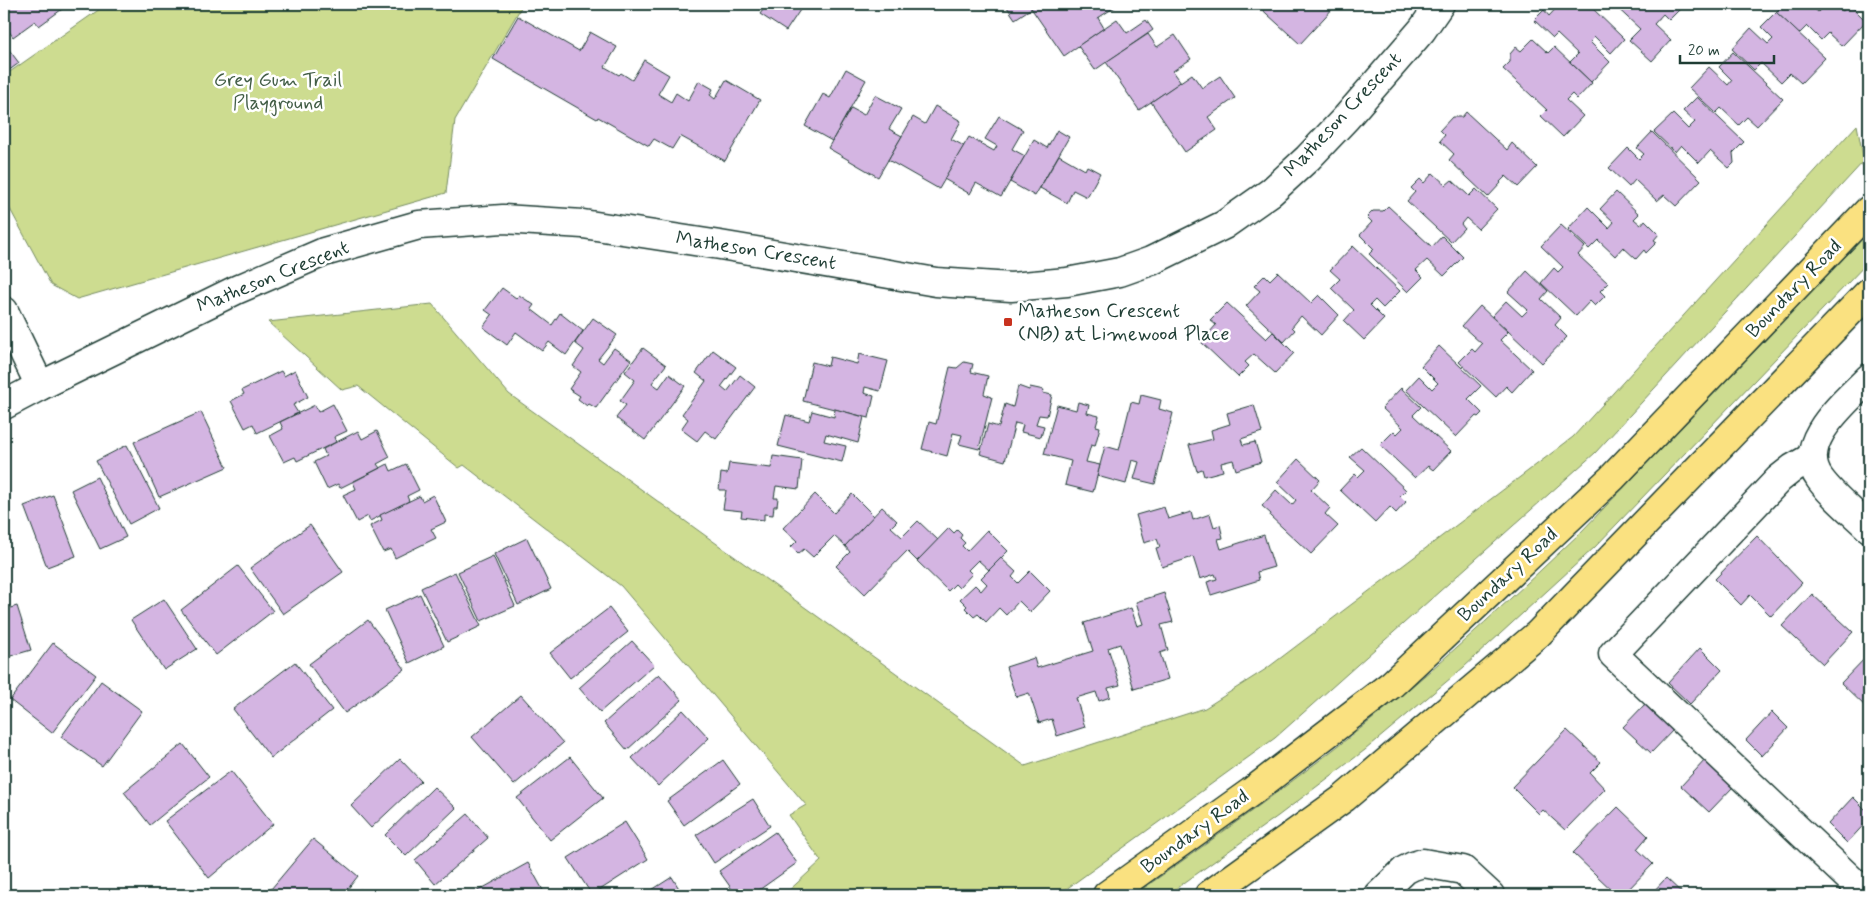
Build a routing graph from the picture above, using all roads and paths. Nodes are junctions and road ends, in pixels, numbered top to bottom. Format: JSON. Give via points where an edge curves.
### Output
{"nodes":[{"id":1,"x":1440,"y":4,"type":"edge"},
{"id":2,"x":1869,"y":210,"type":"edge"},
{"id":3,"x":1869,"y":292,"type":"edge"},
{"id":4,"x":4,"y":312,"type":"edge"},
{"id":5,"x":1869,"y":378,"type":"edge"},
{"id":6,"x":40,"y":386,"type":"junction"},
{"id":7,"x":4,"y":405,"type":"edge"},
{"id":8,"x":1812,"y":457,"type":"junction"},
{"id":9,"x":1869,"y":528,"type":"edge"},
{"id":10,"x":1107,"y":895,"type":"edge"},
{"id":11,"x":1210,"y":895,"type":"edge"},
{"id":12,"x":1379,"y":895,"type":"edge"},
{"id":13,"x":1490,"y":895,"type":"edge"},
{"id":14,"x":1867,"y":895,"type":"edge"}],
"edges":[{"from":1,"to":6,"type":"street","name":"Matheson Crescent","via":[[1422,30],[1346,118],[1271,192],[1224,225],[1151,261],[1120,272],[1068,282],[1011,287],[936,282],[583,224],[503,219],[419,225],[324,252],[236,290]]},
{"from":2,"to":10,"type":"main road","name":"Boundary Road","via":[[1612,478],[1392,684],[1251,792]]},
{"from":3,"to":11,"type":"main road","via":[[1538,634],[1344,798]]},
{"from":4,"to":6,"type":"street"},
{"from":5,"to":8,"type":"street","via":[[1829,419],[1818,435]]},
{"from":6,"to":7,"type":"street","name":"Matheson Crescent"},
{"from":8,"to":9,"type":"street","via":[[1818,478]]},
{"from":8,"to":14,"type":"street","via":[[1779,479],[1613,654]]},
{"from":12,"to":13,"type":"street","via":[[1405,870],[1423,863],[1463,870]]}]}
